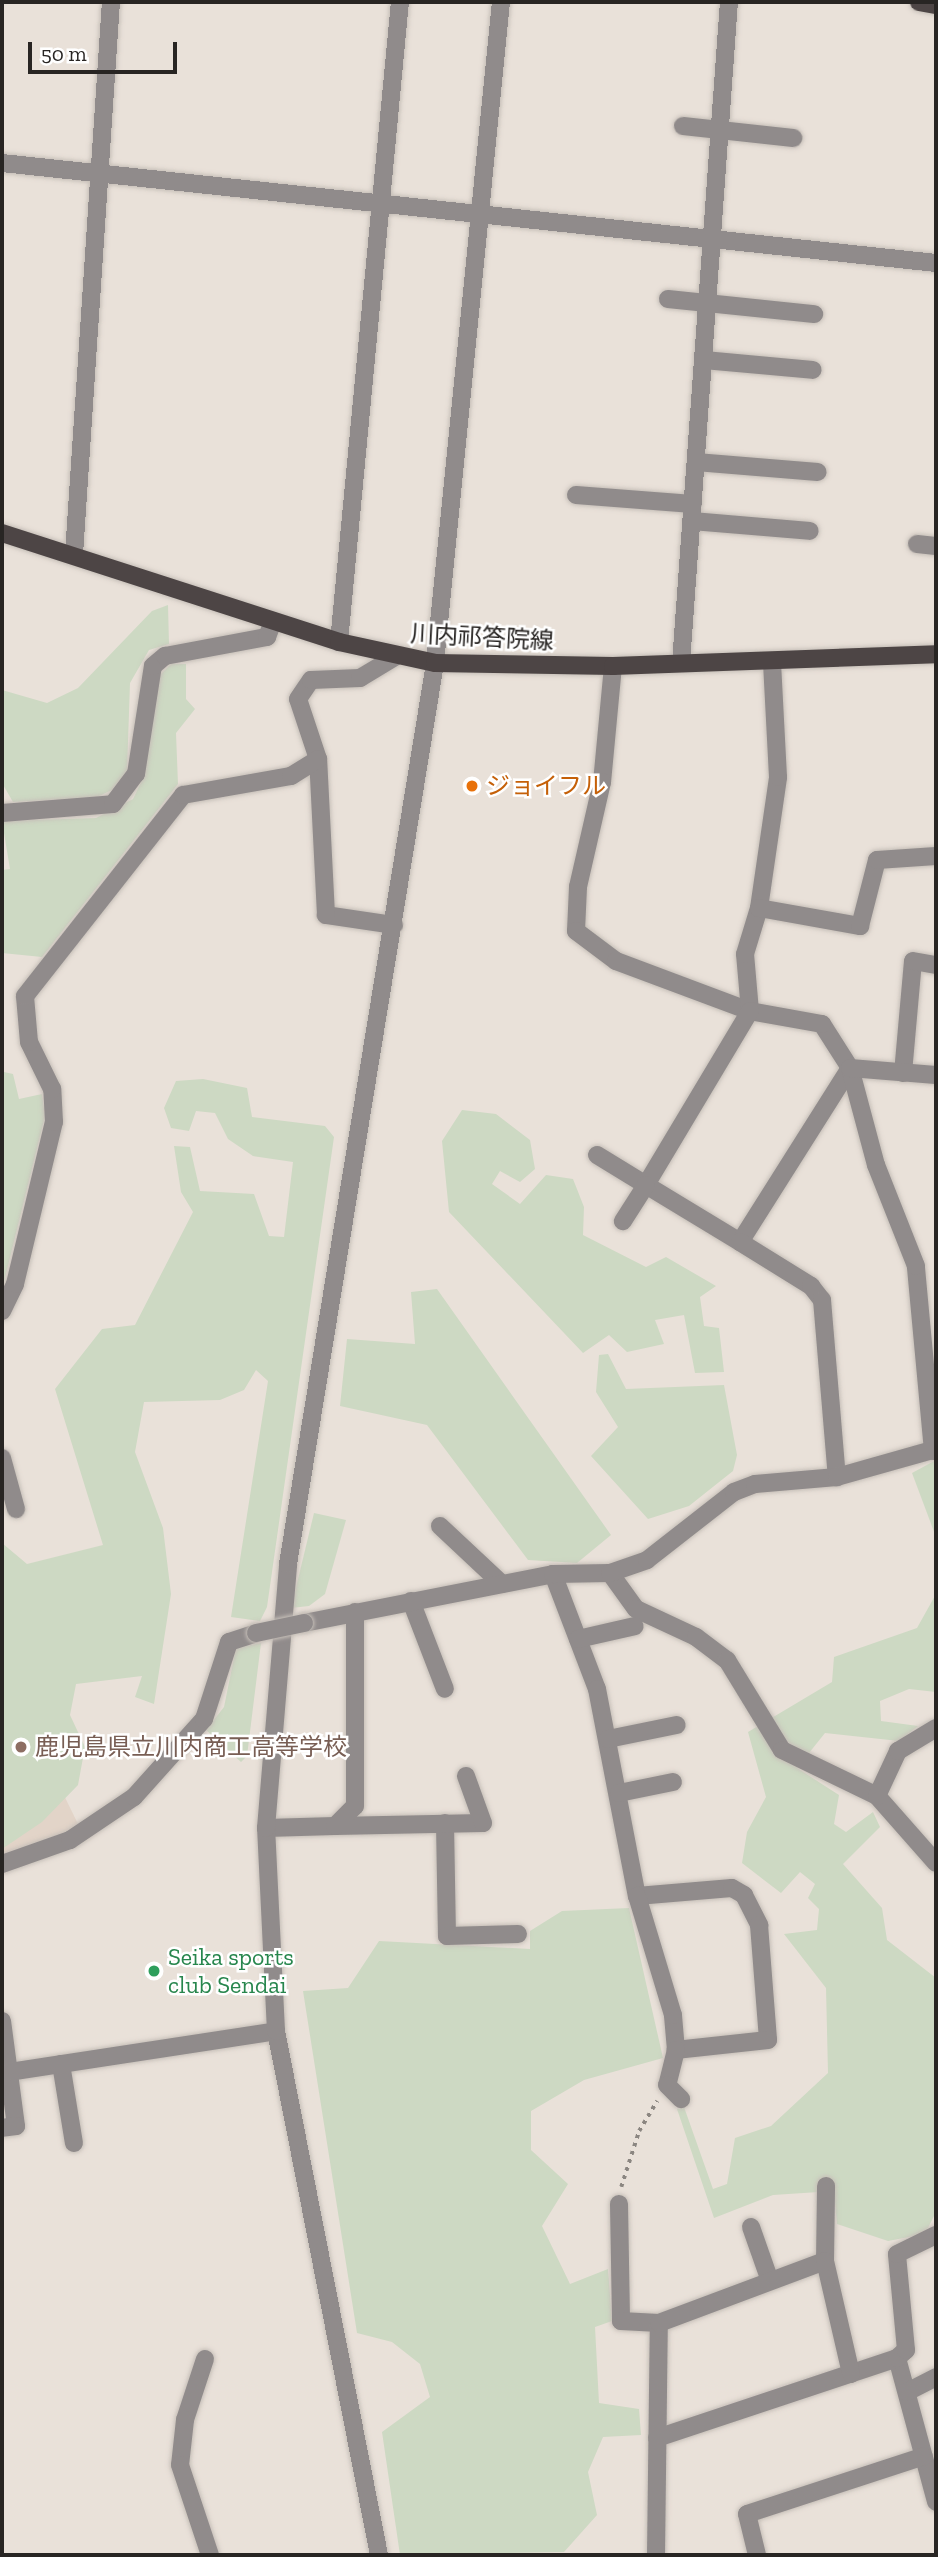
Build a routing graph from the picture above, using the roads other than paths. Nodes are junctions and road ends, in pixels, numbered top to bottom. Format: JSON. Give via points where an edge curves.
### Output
{"nodes":[{"id":1,"x":111,"y":2,"type":"edge"},
{"id":2,"x":400,"y":2,"type":"edge"},
{"id":3,"x":501,"y":2,"type":"edge"},
{"id":4,"x":729,"y":2,"type":"edge"},
{"id":5,"x":919,"y":2,"type":"edge"},
{"id":6,"x":936,"y":5,"type":"edge"},
{"id":7,"x":683,"y":126,"type":"dead end"},
{"id":8,"x":719,"y":130,"type":"junction"},
{"id":9,"x":793,"y":138,"type":"dead end"},
{"id":10,"x":2,"y":163,"type":"edge"},
{"id":11,"x":99,"y":174,"type":"junction"},
{"id":12,"x":381,"y":204,"type":"junction"},
{"id":13,"x":480,"y":215,"type":"junction"},
{"id":14,"x":712,"y":240,"type":"junction"},
{"id":15,"x":936,"y":263,"type":"edge"},
{"id":16,"x":668,"y":299,"type":"dead end"},
{"id":17,"x":708,"y":303,"type":"junction"},
{"id":18,"x":814,"y":314,"type":"dead end"},
{"id":19,"x":704,"y":360,"type":"junction"},
{"id":20,"x":813,"y":370,"type":"dead end"},
{"id":21,"x":696,"y":462,"type":"junction"},
{"id":22,"x":818,"y":472,"type":"dead end"},
{"id":23,"x":576,"y":495,"type":"dead end"},
{"id":24,"x":692,"y":513,"type":"junction"},
{"id":25,"x":810,"y":531,"type":"dead end"},
{"id":26,"x":2,"y":533,"type":"edge"},
{"id":27,"x":917,"y":544,"type":"dead end"},
{"id":28,"x":936,"y":546,"type":"edge"},
{"id":29,"x":74,"y":554,"type":"junction"},
{"id":30,"x":273,"y":621,"type":"junction"},
{"id":31,"x":339,"y":642,"type":"junction"},
{"id":32,"x":936,"y":654,"type":"edge"},
{"id":33,"x":395,"y":657,"type":"junction"},
{"id":34,"x":772,"y":661,"type":"junction"},
{"id":35,"x":435,"y":663,"type":"junction"},
{"id":36,"x":681,"y":663,"type":"junction"},
{"id":37,"x":613,"y":666,"type":"junction"},
{"id":38,"x":318,"y":759,"type":"junction"},
{"id":39,"x":2,"y":813,"type":"edge"},
{"id":40,"x":936,"y":856,"type":"edge"},
{"id":41,"x":759,"y":908,"type":"junction"},
{"id":42,"x":394,"y":925,"type":"junction"},
{"id":43,"x":936,"y":965,"type":"edge"},
{"id":44,"x":750,"y":1011,"type":"junction"},
{"id":45,"x":850,"y":1068,"type":"junction"},
{"id":46,"x":903,"y":1073,"type":"junction"},
{"id":47,"x":936,"y":1075,"type":"edge"},
{"id":48,"x":597,"y":1155,"type":"dead end"},
{"id":49,"x":646,"y":1185,"type":"junction"},
{"id":50,"x":623,"y":1221,"type":"dead end"},
{"id":51,"x":740,"y":1242,"type":"junction"},
{"id":52,"x":2,"y":1311,"type":"edge"},
{"id":53,"x":934,"y":1450,"type":"edge"},
{"id":54,"x":2,"y":1458,"type":"edge"},
{"id":55,"x":837,"y":1476,"type":"junction"},
{"id":56,"x":16,"y":1509,"type":"dead end"},
{"id":57,"x":440,"y":1526,"type":"dead end"},
{"id":58,"x":610,"y":1573,"type":"junction"},
{"id":59,"x":553,"y":1574,"type":"junction"},
{"id":60,"x":502,"y":1584,"type":"junction"},
{"id":61,"x":411,"y":1601,"type":"junction"},
{"id":62,"x":355,"y":1612,"type":"junction"},
{"id":63,"x":635,"y":1626,"type":"dead end"},
{"id":64,"x":578,"y":1639,"type":"junction"},
{"id":65,"x":445,"y":1689,"type":"dead end"},
{"id":66,"x":677,"y":1725,"type":"dead end"},
{"id":67,"x":936,"y":1728,"type":"edge"},
{"id":68,"x":608,"y":1739,"type":"junction"},
{"id":69,"x":466,"y":1776,"type":"dead end"},
{"id":70,"x":673,"y":1782,"type":"dead end"},
{"id":71,"x":619,"y":1793,"type":"junction"},
{"id":72,"x":877,"y":1796,"type":"junction"},
{"id":73,"x":444,"y":1823,"type":"junction"},
{"id":74,"x":335,"y":1826,"type":"junction"},
{"id":75,"x":266,"y":1828,"type":"junction"},
{"id":76,"x":936,"y":1863,"type":"edge"},
{"id":77,"x":2,"y":1864,"type":"edge"},
{"id":78,"x":637,"y":1896,"type":"junction"},
{"id":79,"x":518,"y":1934,"type":"dead end"},
{"id":80,"x":2,"y":2021,"type":"edge"},
{"id":81,"x":276,"y":2031,"type":"junction"},
{"id":82,"x":676,"y":2050,"type":"junction"},
{"id":83,"x":61,"y":2064,"type":"junction"},
{"id":84,"x":9,"y":2072,"type":"junction"},
{"id":85,"x":681,"y":2099,"type":"dead end"},
{"id":86,"x":2,"y":2128,"type":"edge"},
{"id":87,"x":74,"y":2143,"type":"dead end"},
{"id":88,"x":826,"y":2186,"type":"dead end"},
{"id":89,"x":619,"y":2204,"type":"road end"},
{"id":90,"x":751,"y":2227,"type":"dead end"},
{"id":91,"x":936,"y":2235,"type":"edge"},
{"id":92,"x":825,"y":2261,"type":"junction"},
{"id":93,"x":770,"y":2281,"type":"junction"},
{"id":94,"x":659,"y":2323,"type":"junction"},
{"id":95,"x":897,"y":2358,"type":"junction"},
{"id":96,"x":205,"y":2359,"type":"dead end"},
{"id":97,"x":851,"y":2374,"type":"junction"},
{"id":98,"x":936,"y":2377,"type":"edge"},
{"id":99,"x":907,"y":2392,"type":"junction"},
{"id":100,"x":657,"y":2438,"type":"junction"},
{"id":101,"x":924,"y":2456,"type":"junction"},
{"id":102,"x":936,"y":2499,"type":"edge"},
{"id":103,"x":210,"y":2555,"type":"edge"},
{"id":104,"x":379,"y":2555,"type":"edge"},
{"id":105,"x":656,"y":2555,"type":"edge"},
{"id":106,"x":757,"y":2555,"type":"edge"}],
"edges":[{"from":1,"to":11,"type":"street"},
{"from":2,"to":12,"type":"street"},
{"from":3,"to":13,"type":"street"},
{"from":4,"to":8,"type":"street"},
{"from":5,"to":6,"type":"main road"},
{"from":7,"to":8,"type":"street"},
{"from":8,"to":9,"type":"street"},
{"from":8,"to":14,"type":"street"},
{"from":10,"to":11,"type":"street"},
{"from":11,"to":12,"type":"street"},
{"from":11,"to":29,"type":"street"},
{"from":12,"to":13,"type":"street"},
{"from":12,"to":31,"type":"street"},
{"from":13,"to":14,"type":"street"},
{"from":13,"to":35,"type":"street"},
{"from":14,"to":15,"type":"street"},
{"from":14,"to":17,"type":"street"},
{"from":16,"to":17,"type":"street"},
{"from":17,"to":18,"type":"street"},
{"from":17,"to":19,"type":"street"},
{"from":19,"to":20,"type":"street"},
{"from":19,"to":21,"type":"street"},
{"from":21,"to":22,"type":"street"},
{"from":21,"to":24,"type":"street"},
{"from":23,"to":24,"type":"street"},
{"from":24,"to":25,"type":"street"},
{"from":24,"to":36,"type":"street"},
{"from":26,"to":29,"type":"main road","name":"川内祁答院線"},
{"from":27,"to":28,"type":"street"},
{"from":29,"to":30,"type":"main road","name":"川内祁答院線"},
{"from":30,"to":31,"type":"main road","name":"川内祁答院線"},
{"from":30,"to":39,"type":"street","via":[[267,637],[165,656],[153,666],[136,774],[113,804]]},
{"from":31,"to":33,"type":"main road","name":"川内祁答院線"},
{"from":32,"to":34,"type":"main road","name":"川内祁答院線"},
{"from":33,"to":35,"type":"main road","name":"川内祁答院線"},
{"from":33,"to":38,"type":"street","via":[[360,678],[310,680],[298,699]]},
{"from":34,"to":36,"type":"main road","name":"川内祁答院線"},
{"from":34,"to":41,"type":"street","via":[[778,777]]},
{"from":35,"to":37,"type":"main road","name":"川内祁答院線"},
{"from":35,"to":42,"type":"street"},
{"from":36,"to":37,"type":"main road","name":"川内祁答院線"},
{"from":37,"to":44,"type":"street","via":[[602,782],[578,887],[576,931],[616,961]]},
{"from":38,"to":42,"type":"street","via":[[326,915]]},
{"from":38,"to":52,"type":"street","via":[[290,776],[183,795],[25,996],[29,1042],[52,1089],[54,1122],[15,1284]]},
{"from":40,"to":41,"type":"street","via":[[877,860],[860,926]]},
{"from":41,"to":44,"type":"street","via":[[745,954]]},
{"from":42,"to":75,"type":"street","via":[[288,1564]]},
{"from":43,"to":46,"type":"street","via":[[913,961]]},
{"from":44,"to":45,"type":"street","via":[[822,1024]]},
{"from":44,"to":49,"type":"street"},
{"from":45,"to":46,"type":"street"},
{"from":45,"to":51,"type":"street"},
{"from":45,"to":53,"type":"street","via":[[876,1165],[916,1266]]},
{"from":46,"to":47,"type":"street"},
{"from":48,"to":49,"type":"street"},
{"from":49,"to":50,"type":"street"},
{"from":49,"to":51,"type":"street"},
{"from":51,"to":55,"type":"street","via":[[811,1286],[822,1300]]},
{"from":53,"to":55,"type":"street"},
{"from":54,"to":56,"type":"street"},
{"from":55,"to":58,"type":"street","via":[[734,1492],[647,1560]]},
{"from":57,"to":60,"type":"street"},
{"from":58,"to":59,"type":"street"},
{"from":58,"to":72,"type":"street","via":[[636,1609],[696,1637],[727,1660],[782,1750]]},
{"from":59,"to":60,"type":"street"},
{"from":59,"to":64,"type":"street"},
{"from":60,"to":61,"type":"street"},
{"from":61,"to":62,"type":"street"},
{"from":61,"to":65,"type":"street"},
{"from":62,"to":74,"type":"street","via":[[355,1806]]},
{"from":62,"to":77,"type":"street","bridge":true,"via":[[229,1642],[204,1719],[134,1797],[70,1840]]},
{"from":63,"to":64,"type":"street"},
{"from":64,"to":68,"type":"street"},
{"from":66,"to":68,"type":"street"},
{"from":67,"to":72,"type":"street","via":[[898,1751]]},
{"from":68,"to":71,"type":"street"},
{"from":69,"to":73,"type":"street","via":[[483,1823]]},
{"from":70,"to":71,"type":"street"},
{"from":71,"to":78,"type":"street"},
{"from":72,"to":76,"type":"street"},
{"from":73,"to":74,"type":"street"},
{"from":73,"to":79,"type":"street","via":[[446,1936]]},
{"from":74,"to":75,"type":"street"},
{"from":75,"to":81,"type":"street"},
{"from":78,"to":82,"type":"street","via":[[673,2015]]},
{"from":78,"to":82,"type":"street","via":[[732,1888],[744,1895],[759,1925],[768,2040]]},
{"from":80,"to":84,"type":"street"},
{"from":81,"to":83,"type":"street"},
{"from":81,"to":104,"type":"street"},
{"from":82,"to":85,"type":"street","via":[[667,2084]]},
{"from":83,"to":84,"type":"street"},
{"from":83,"to":87,"type":"street"},
{"from":84,"to":86,"type":"street","via":[[16,2126]]},
{"from":88,"to":92,"type":"street"},
{"from":89,"to":94,"type":"street","via":[[621,2321]]},
{"from":90,"to":93,"type":"street"},
{"from":91,"to":95,"type":"street","via":[[897,2253],[906,2350]]},
{"from":92,"to":93,"type":"street"},
{"from":92,"to":97,"type":"street"},
{"from":93,"to":94,"type":"street"},
{"from":94,"to":100,"type":"street"},
{"from":95,"to":97,"type":"street"},
{"from":95,"to":99,"type":"street"},
{"from":96,"to":103,"type":"street","via":[[185,2420],[180,2465]]},
{"from":97,"to":100,"type":"street"},
{"from":98,"to":99,"type":"street"},
{"from":99,"to":101,"type":"street"},
{"from":100,"to":105,"type":"street"},
{"from":101,"to":102,"type":"street"},
{"from":101,"to":106,"type":"street","via":[[747,2514]]}]}
